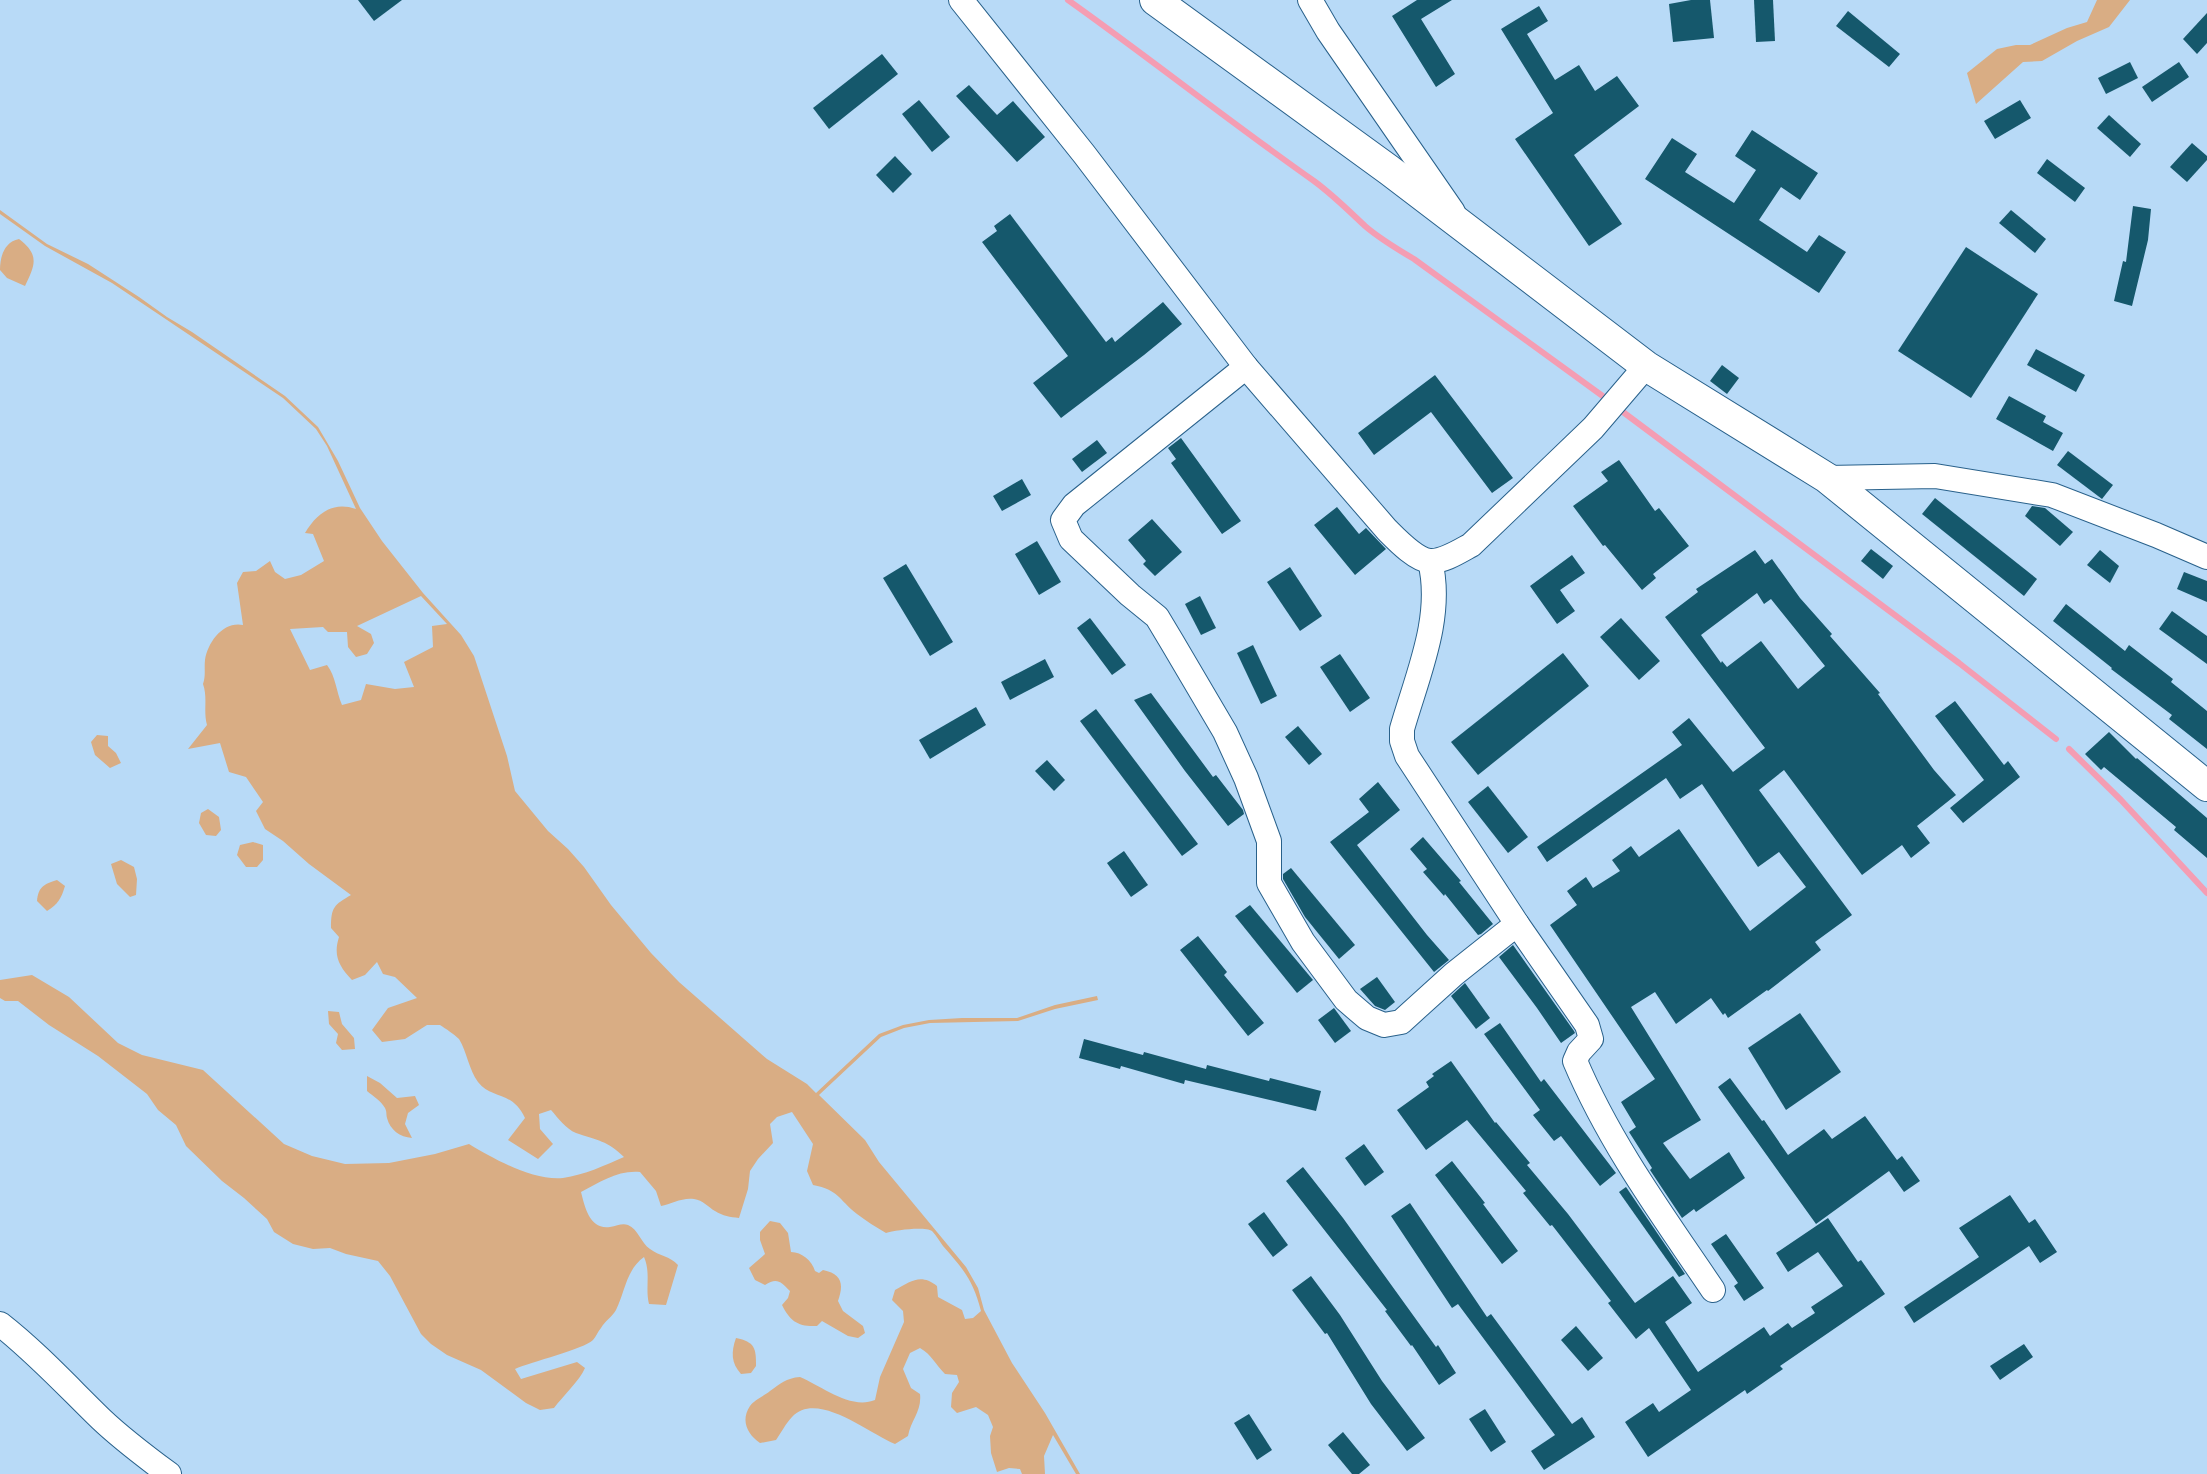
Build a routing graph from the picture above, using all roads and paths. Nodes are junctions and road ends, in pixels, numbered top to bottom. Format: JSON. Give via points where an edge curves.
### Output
{"nodes":[{"id":1,"x":961,"y":0,"type":"edge"},
{"id":2,"x":1155,"y":0,"type":"edge"},
{"id":3,"x":1310,"y":0,"type":"edge"},
{"id":4,"x":1462,"y":226,"type":"junction"},
{"id":5,"x":1646,"y":366,"type":"junction"},
{"id":6,"x":1246,"y":367,"type":"junction"},
{"id":7,"x":1827,"y":478,"type":"junction"},
{"id":8,"x":2207,"y":557,"type":"edge"},
{"id":9,"x":1430,"y":561,"type":"junction"},
{"id":10,"x":2207,"y":786,"type":"edge"},
{"id":11,"x":1517,"y":924,"type":"junction"},
{"id":12,"x":1713,"y":1290,"type":"dead end"},
{"id":13,"x":0,"y":1324,"type":"edge"},
{"id":14,"x":169,"y":1474,"type":"edge"}],
"edges":[{"from":1,"to":6,"type":"street"},
{"from":2,"to":4,"type":"street"},
{"from":3,"to":4,"type":"street"},
{"from":4,"to":5,"type":"street"},
{"from":5,"to":7,"type":"street"},
{"from":5,"to":9,"type":"street","via":[[1593,429],[1471,545]]},
{"from":6,"to":9,"type":"street","via":[[1387,530],[1408,550]]},
{"from":6,"to":11,"type":"street","via":[[1074,505],[1064,520],[1071,539],[1157,617],[1225,732],[1246,778],[1269,841],[1269,883],[1303,942],[1346,1000],[1367,1018],[1384,1025],[1401,1022]]},
{"from":7,"to":8,"type":"street","via":[[1935,476],[2052,495]]},
{"from":7,"to":10,"type":"street"},
{"from":9,"to":11,"type":"street","via":[[1434,578],[1430,633],[1402,729],[1402,741],[1407,756]]},
{"from":11,"to":12,"type":"street","via":[[1587,1025],[1591,1039],[1575,1061],[1584,1082],[1634,1175]]},
{"from":13,"to":14,"type":"street","via":[[31,1348],[103,1420]]}]}
